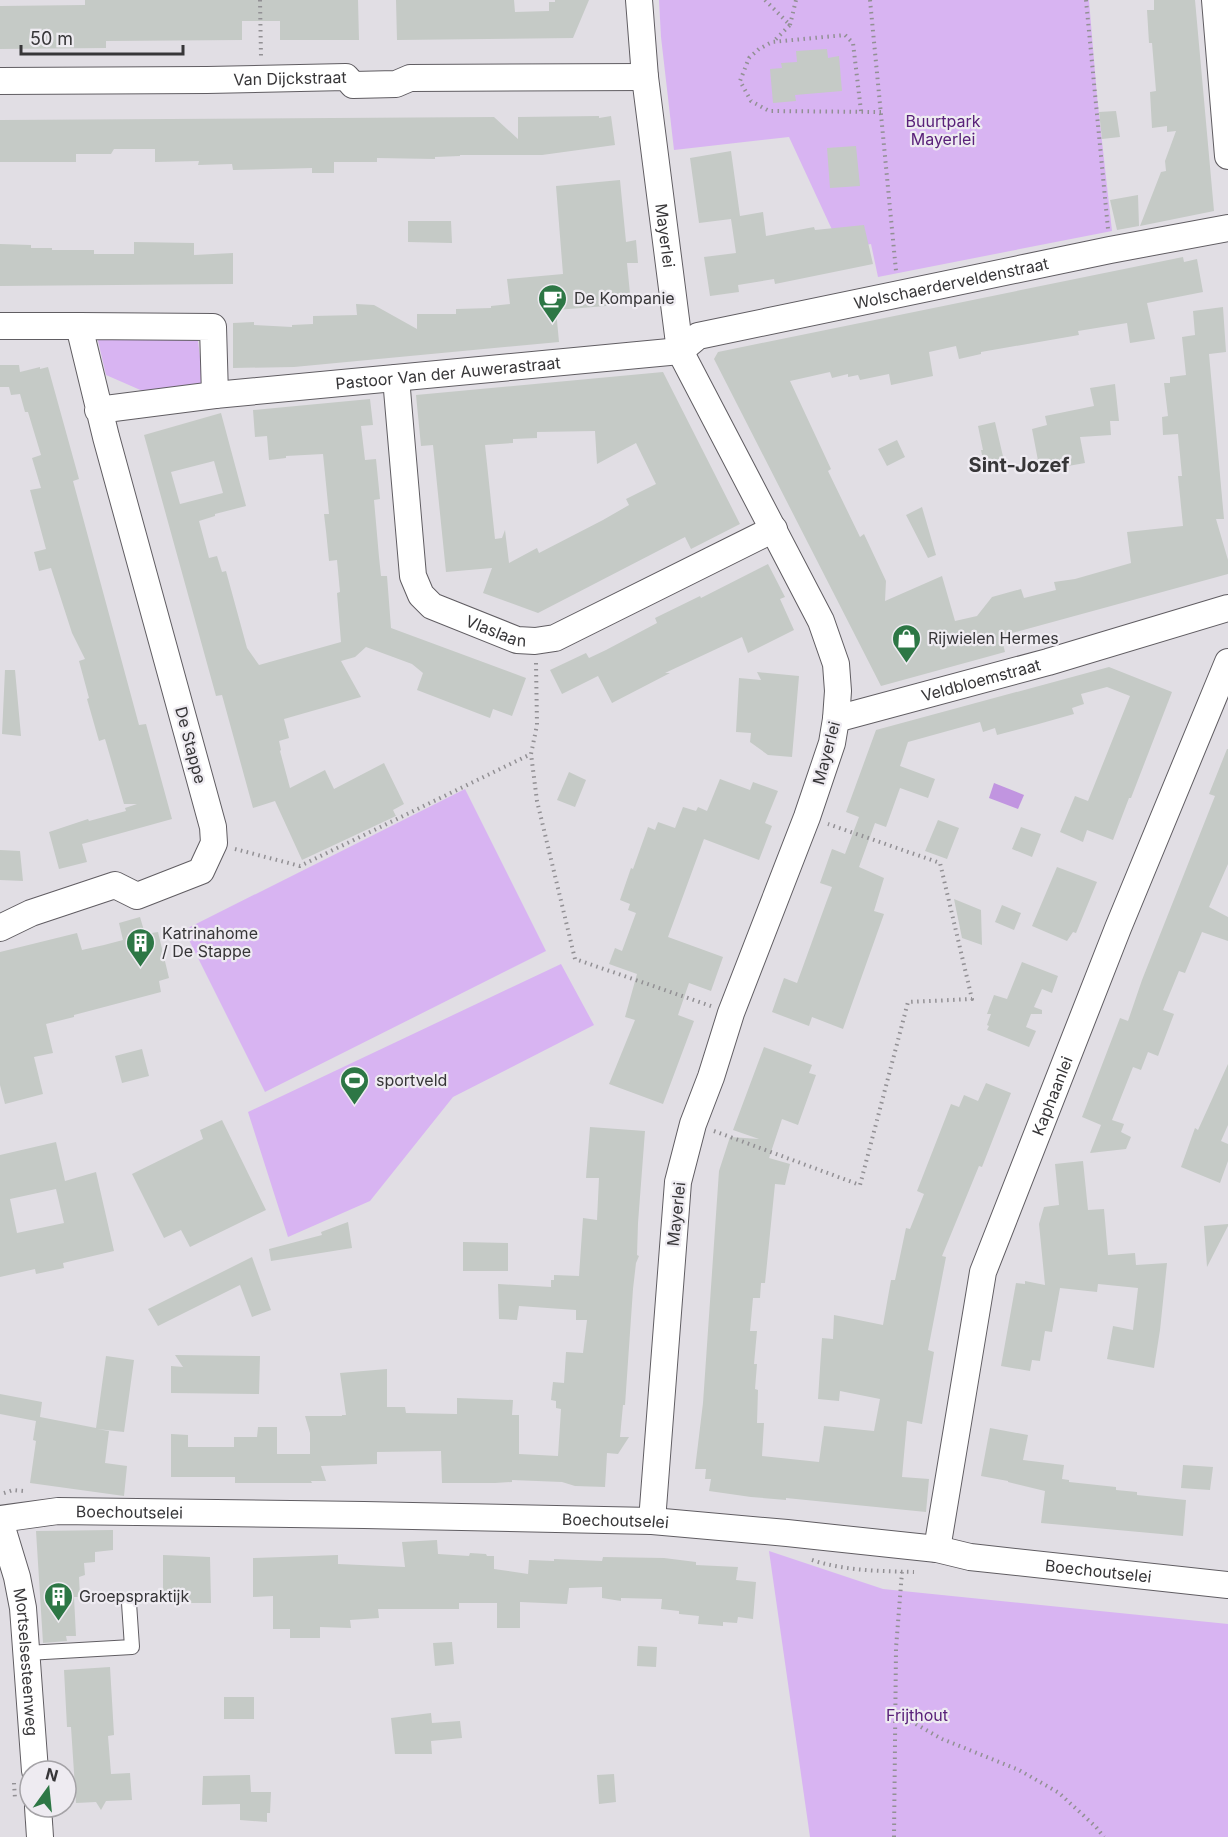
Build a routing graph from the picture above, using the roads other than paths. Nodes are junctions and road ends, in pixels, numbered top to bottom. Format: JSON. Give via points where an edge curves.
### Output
{"nodes":[{"id":1,"x":639,"y":0,"type":"edge"},
{"id":2,"x":1215,"y":0,"type":"edge"},
{"id":3,"x":645,"y":76,"type":"junction"},
{"id":4,"x":0,"y":81,"type":"edge"},
{"id":5,"x":1228,"y":156,"type":"edge"},
{"id":6,"x":1228,"y":228,"type":"edge"},
{"id":7,"x":0,"y":326,"type":"edge"},
{"id":8,"x":79,"y":326,"type":"junction"},
{"id":9,"x":680,"y":351,"type":"junction"},
{"id":10,"x":396,"y":378,"type":"junction"},
{"id":11,"x":215,"y":395,"type":"junction"},
{"id":12,"x":98,"y":410,"type":"junction"},
{"id":13,"x":774,"y":529,"type":"junction"},
{"id":14,"x":1228,"y":608,"type":"edge"},
{"id":15,"x":1228,"y":662,"type":"edge"},
{"id":16,"x":836,"y":719,"type":"junction"},
{"id":17,"x":0,"y":927,"type":"edge"},
{"id":18,"x":0,"y":1520,"type":"edge"},
{"id":19,"x":652,"y":1521,"type":"junction"},
{"id":20,"x":936,"y":1548,"type":"junction"},
{"id":21,"x":1228,"y":1585,"type":"edge"},
{"id":22,"x":129,"y":1603,"type":"dead end"},
{"id":23,"x":27,"y":1653,"type":"junction"},
{"id":24,"x":34,"y":1759,"type":"edge"},
{"id":25,"x":39,"y":1819,"type":"edge"},
{"id":26,"x":40,"y":1837,"type":"edge"}],
"edges":[{"from":1,"to":3,"type":"street","name":"Mayerlei"},
{"from":2,"to":5,"type":"street"},
{"from":3,"to":4,"type":"street","name":"Van Dijckstraat","via":[[410,78],[396,84],[352,84],[346,77]]},
{"from":3,"to":9,"type":"street","name":"Mayerlei"},
{"from":6,"to":9,"type":"street","name":"Wolschaerderveldenstraat","via":[[698,336]]},
{"from":7,"to":8,"type":"street"},
{"from":8,"to":11,"type":"street","via":[[213,327]]},
{"from":8,"to":12,"type":"street"},
{"from":9,"to":10,"type":"street","name":"Pastoor Van der Auwerastraat"},
{"from":9,"to":13,"type":"street","name":"Mayerlei"},
{"from":10,"to":11,"type":"street","name":"Pastoor Van der Auwerastraat"},
{"from":10,"to":13,"type":"street","name":"Vlaslaan","via":[[413,576],[421,595],[432,606],[518,640],[555,638]]},
{"from":11,"to":12,"type":"street","name":"Pastoor Van der Auwerastraat"},
{"from":12,"to":17,"type":"street","name":"De Stappe","via":[[213,827],[214,843],[201,871],[137,896],[115,885]]},
{"from":13,"to":16,"type":"street","name":"Mayerlei","via":[[821,621],[836,664]]},
{"from":14,"to":16,"type":"street","name":"Veldbloemstraat"},
{"from":15,"to":20,"type":"street","name":"Kaphaanlei","via":[[983,1272]]},
{"from":16,"to":19,"type":"street","name":"Mayerlei","via":[[807,817],[731,1013],[693,1124],[678,1182]]},
{"from":18,"to":19,"type":"street","name":"Boechoutselei","via":[[58,1511]]},
{"from":18,"to":23,"type":"street","name":"Mortselsesteenweg","via":[[24,1608]]},
{"from":19,"to":20,"type":"street","name":"Boechoutselei"},
{"from":20,"to":21,"type":"street","name":"Boechoutselei","via":[[970,1557]]},
{"from":22,"to":23,"type":"lane","via":[[132,1647]]},
{"from":23,"to":24,"type":"street","name":"Mortselsesteenweg"},
{"from":25,"to":26,"type":"street"}]}
